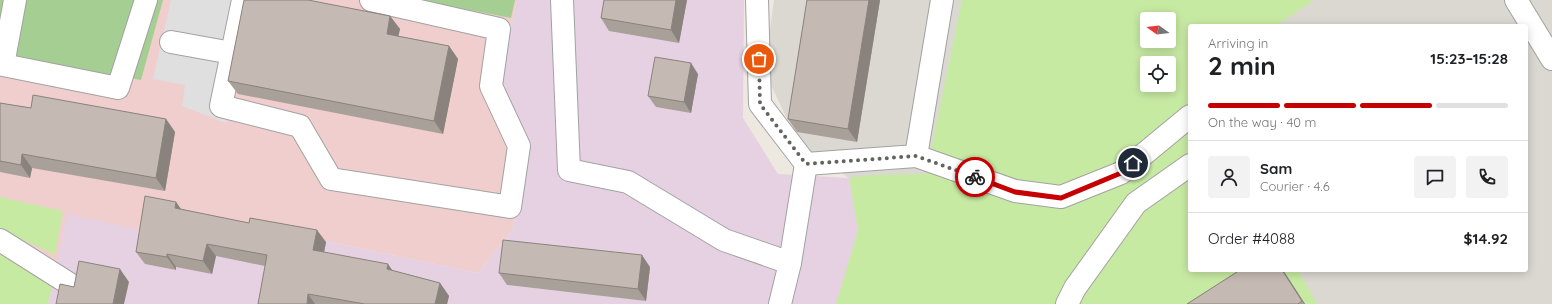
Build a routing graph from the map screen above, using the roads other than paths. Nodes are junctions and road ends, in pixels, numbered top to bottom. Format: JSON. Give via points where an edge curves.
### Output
{"nodes":[{"id":1,"x":15,"y":0,"type":"edge"},
{"id":2,"x":146,"y":0,"type":"edge"},
{"id":3,"x":243,"y":0,"type":"edge"},
{"id":4,"x":371,"y":0,"type":"edge"},
{"id":5,"x":562,"y":0,"type":"edge"},
{"id":6,"x":758,"y":0,"type":"edge"},
{"id":7,"x":942,"y":0,"type":"edge"},
{"id":8,"x":1516,"y":0,"type":"edge"},
{"id":9,"x":171,"y":42,"type":"dead end"},
{"id":10,"x":232,"y":53,"type":"junction"},
{"id":11,"x":1552,"y":59,"type":"edge"},
{"id":12,"x":1,"y":65,"type":"edge"},
{"id":13,"x":1188,"y":118,"type":"edge"},
{"id":14,"x":916,"y":156,"type":"junction"},
{"id":15,"x":806,"y":164,"type":"junction"},
{"id":16,"x":1188,"y":166,"type":"edge"},
{"id":17,"x":0,"y":240,"type":"edge"},
{"id":18,"x":790,"y":263,"type":"junction"},
{"id":19,"x":68,"y":283,"type":"dead end"},
{"id":20,"x":775,"y":302,"type":"edge"},
{"id":21,"x":1067,"y":304,"type":"edge"}],
"edges":[{"from":1,"to":12,"type":"lane"},
{"from":2,"to":12,"type":"lane","via":[[118,88]]},
{"from":3,"to":10,"type":"lane"},
{"from":4,"to":10,"type":"lane","via":[[499,29],[491,86],[520,146],[510,207],[331,179],[300,126],[222,106]]},
{"from":5,"to":18,"type":"lane","via":[[569,170],[628,182],[724,240]]},
{"from":6,"to":15,"type":"lane","via":[[760,104]]},
{"from":7,"to":14,"type":"lane"},
{"from":8,"to":11,"type":"lane"},
{"from":9,"to":10,"type":"lane"},
{"from":13,"to":14,"type":"lane","via":[[1121,173],[1061,198],[1015,192]]},
{"from":14,"to":15,"type":"lane"},
{"from":15,"to":18,"type":"lane"},
{"from":16,"to":21,"type":"lane","via":[[1136,203],[1075,288]]},
{"from":17,"to":19,"type":"lane"},
{"from":18,"to":20,"type":"lane"}]}
